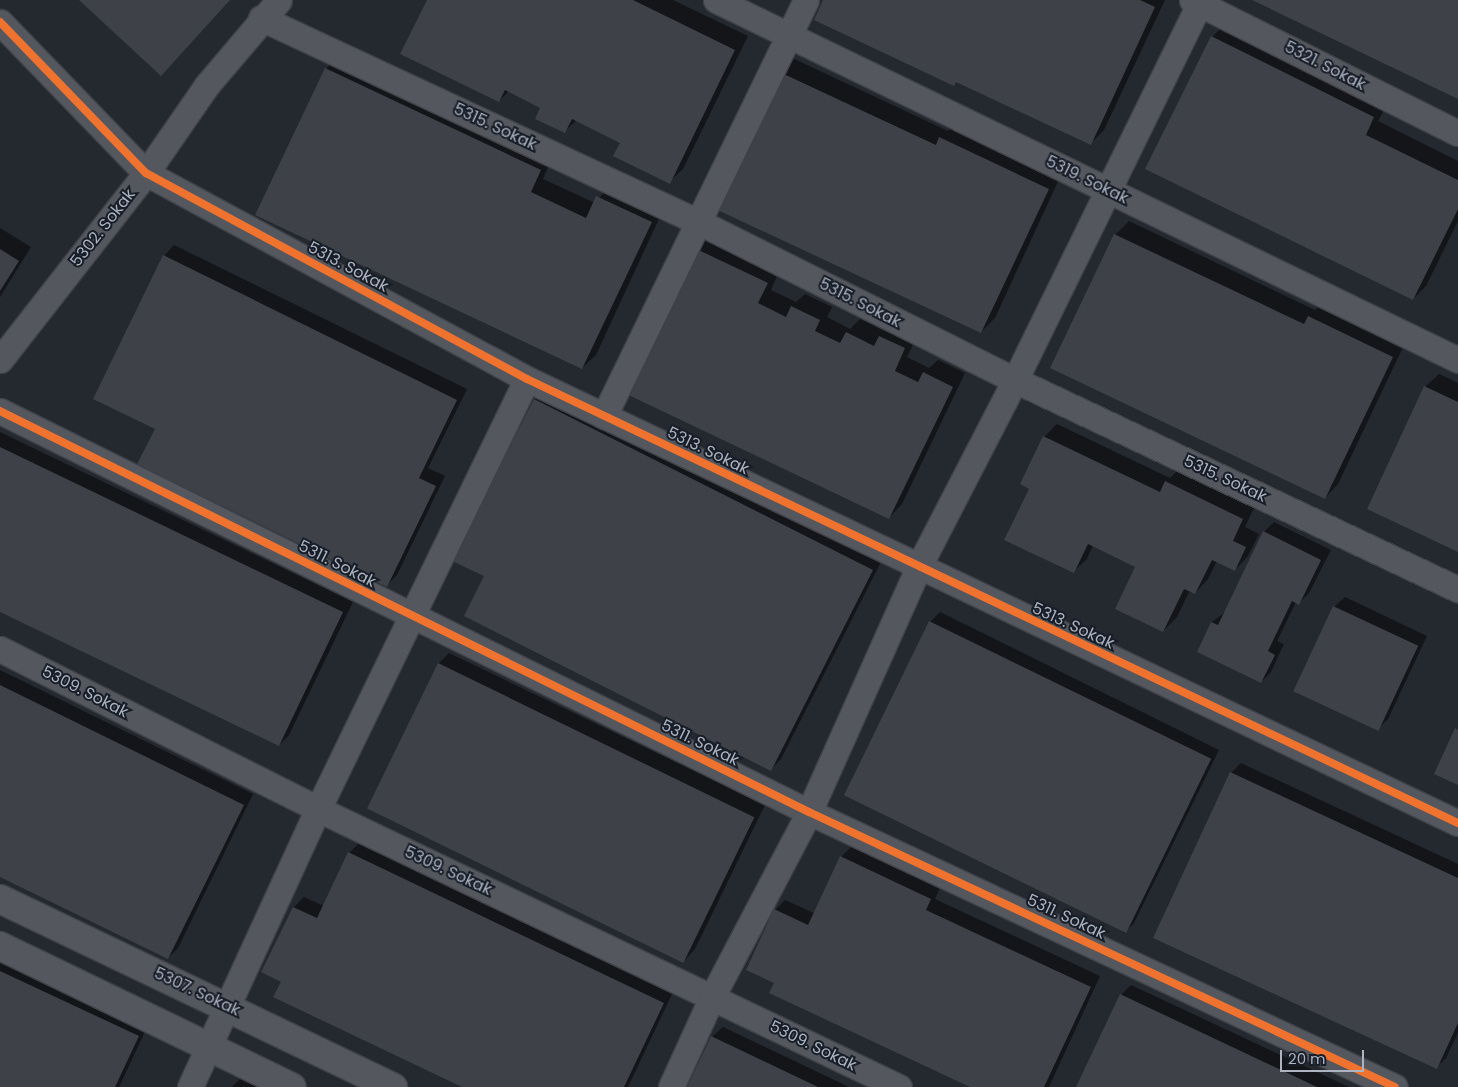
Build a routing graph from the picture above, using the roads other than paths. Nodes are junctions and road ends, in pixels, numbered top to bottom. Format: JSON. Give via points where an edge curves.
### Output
{"nodes":[{"id":1,"x":279,"y":0,"type":"edge"},
{"id":2,"x":716,"y":0,"type":"edge"},
{"id":3,"x":806,"y":0,"type":"edge"},
{"id":4,"x":1197,"y":1,"type":"edge"},
{"id":5,"x":262,"y":18,"type":"junction"},
{"id":6,"x":0,"y":22,"type":"edge"},
{"id":7,"x":788,"y":35,"type":"junction"},
{"id":8,"x":1458,"y":133,"type":"edge"},
{"id":9,"x":146,"y":173,"type":"junction"},
{"id":10,"x":1107,"y":190,"type":"junction"},
{"id":11,"x":697,"y":221,"type":"junction"},
{"id":12,"x":0,"y":360,"type":"edge"},
{"id":13,"x":1458,"y":360,"type":"edge"},
{"id":14,"x":527,"y":379,"type":"junction"},
{"id":15,"x":1015,"y":380,"type":"junction"},
{"id":16,"x":0,"y":411,"type":"edge"},
{"id":17,"x":604,"y":416,"type":"junction"},
{"id":18,"x":918,"y":568,"type":"junction"},
{"id":19,"x":1458,"y":589,"type":"edge"},
{"id":20,"x":412,"y":617,"type":"junction"},
{"id":21,"x":0,"y":649,"type":"edge"},
{"id":22,"x":318,"y":809,"type":"junction"},
{"id":23,"x":808,"y":812,"type":"junction"},
{"id":24,"x":1458,"y":823,"type":"edge"},
{"id":25,"x":0,"y":899,"type":"edge"},
{"id":26,"x":0,"y":946,"type":"edge"},
{"id":27,"x":712,"y":997,"type":"junction"},
{"id":28,"x":227,"y":1006,"type":"junction"},
{"id":29,"x":210,"y":1048,"type":"junction"},
{"id":30,"x":190,"y":1087,"type":"edge"},
{"id":31,"x":292,"y":1087,"type":"edge"},
{"id":32,"x":392,"y":1087,"type":"edge"},
{"id":33,"x":671,"y":1087,"type":"edge"},
{"id":34,"x":899,"y":1087,"type":"edge"},
{"id":35,"x":1395,"y":1087,"type":"edge"}],
"edges":[{"from":1,"to":5,"type":"street","name":"5302. Sokak"},
{"from":2,"to":7,"type":"street","name":"5319. Sokak"},
{"from":3,"to":7,"type":"street"},
{"from":4,"to":8,"type":"street","name":"5321. Sokak"},
{"from":4,"to":10,"type":"street"},
{"from":5,"to":9,"type":"street","name":"5302. Sokak","via":[[207,85]]},
{"from":5,"to":11,"type":"street","name":"5315. Sokak"},
{"from":6,"to":9,"type":"street","name":"5313. Sokak"},
{"from":7,"to":10,"type":"street","name":"5319. Sokak"},
{"from":7,"to":11,"type":"street"},
{"from":9,"to":12,"type":"street","name":"5302. Sokak"},
{"from":9,"to":14,"type":"street","name":"5313. Sokak"},
{"from":10,"to":13,"type":"street","name":"5319. Sokak"},
{"from":10,"to":15,"type":"street"},
{"from":11,"to":15,"type":"street","name":"5315. Sokak"},
{"from":11,"to":17,"type":"street"},
{"from":14,"to":17,"type":"street","name":"5313. Sokak"},
{"from":14,"to":20,"type":"street"},
{"from":15,"to":18,"type":"street"},
{"from":15,"to":19,"type":"street","name":"5315. Sokak"},
{"from":16,"to":20,"type":"street","name":"5311. Sokak"},
{"from":17,"to":18,"type":"street","name":"5313. Sokak"},
{"from":18,"to":23,"type":"street"},
{"from":18,"to":24,"type":"street","name":"5313. Sokak"},
{"from":20,"to":22,"type":"street"},
{"from":20,"to":23,"type":"street","name":"5311. Sokak"},
{"from":21,"to":22,"type":"street","name":"5309. Sokak"},
{"from":22,"to":27,"type":"street","name":"5309. Sokak"},
{"from":22,"to":28,"type":"street"},
{"from":23,"to":27,"type":"street"},
{"from":23,"to":35,"type":"street","name":"5311. Sokak"},
{"from":25,"to":28,"type":"street","name":"5307. Sokak"},
{"from":26,"to":29,"type":"street"},
{"from":27,"to":33,"type":"street"},
{"from":27,"to":34,"type":"street","name":"5309. Sokak"},
{"from":28,"to":29,"type":"street"},
{"from":28,"to":32,"type":"street","name":"5307. Sokak"},
{"from":29,"to":30,"type":"street"},
{"from":29,"to":31,"type":"street"}]}
